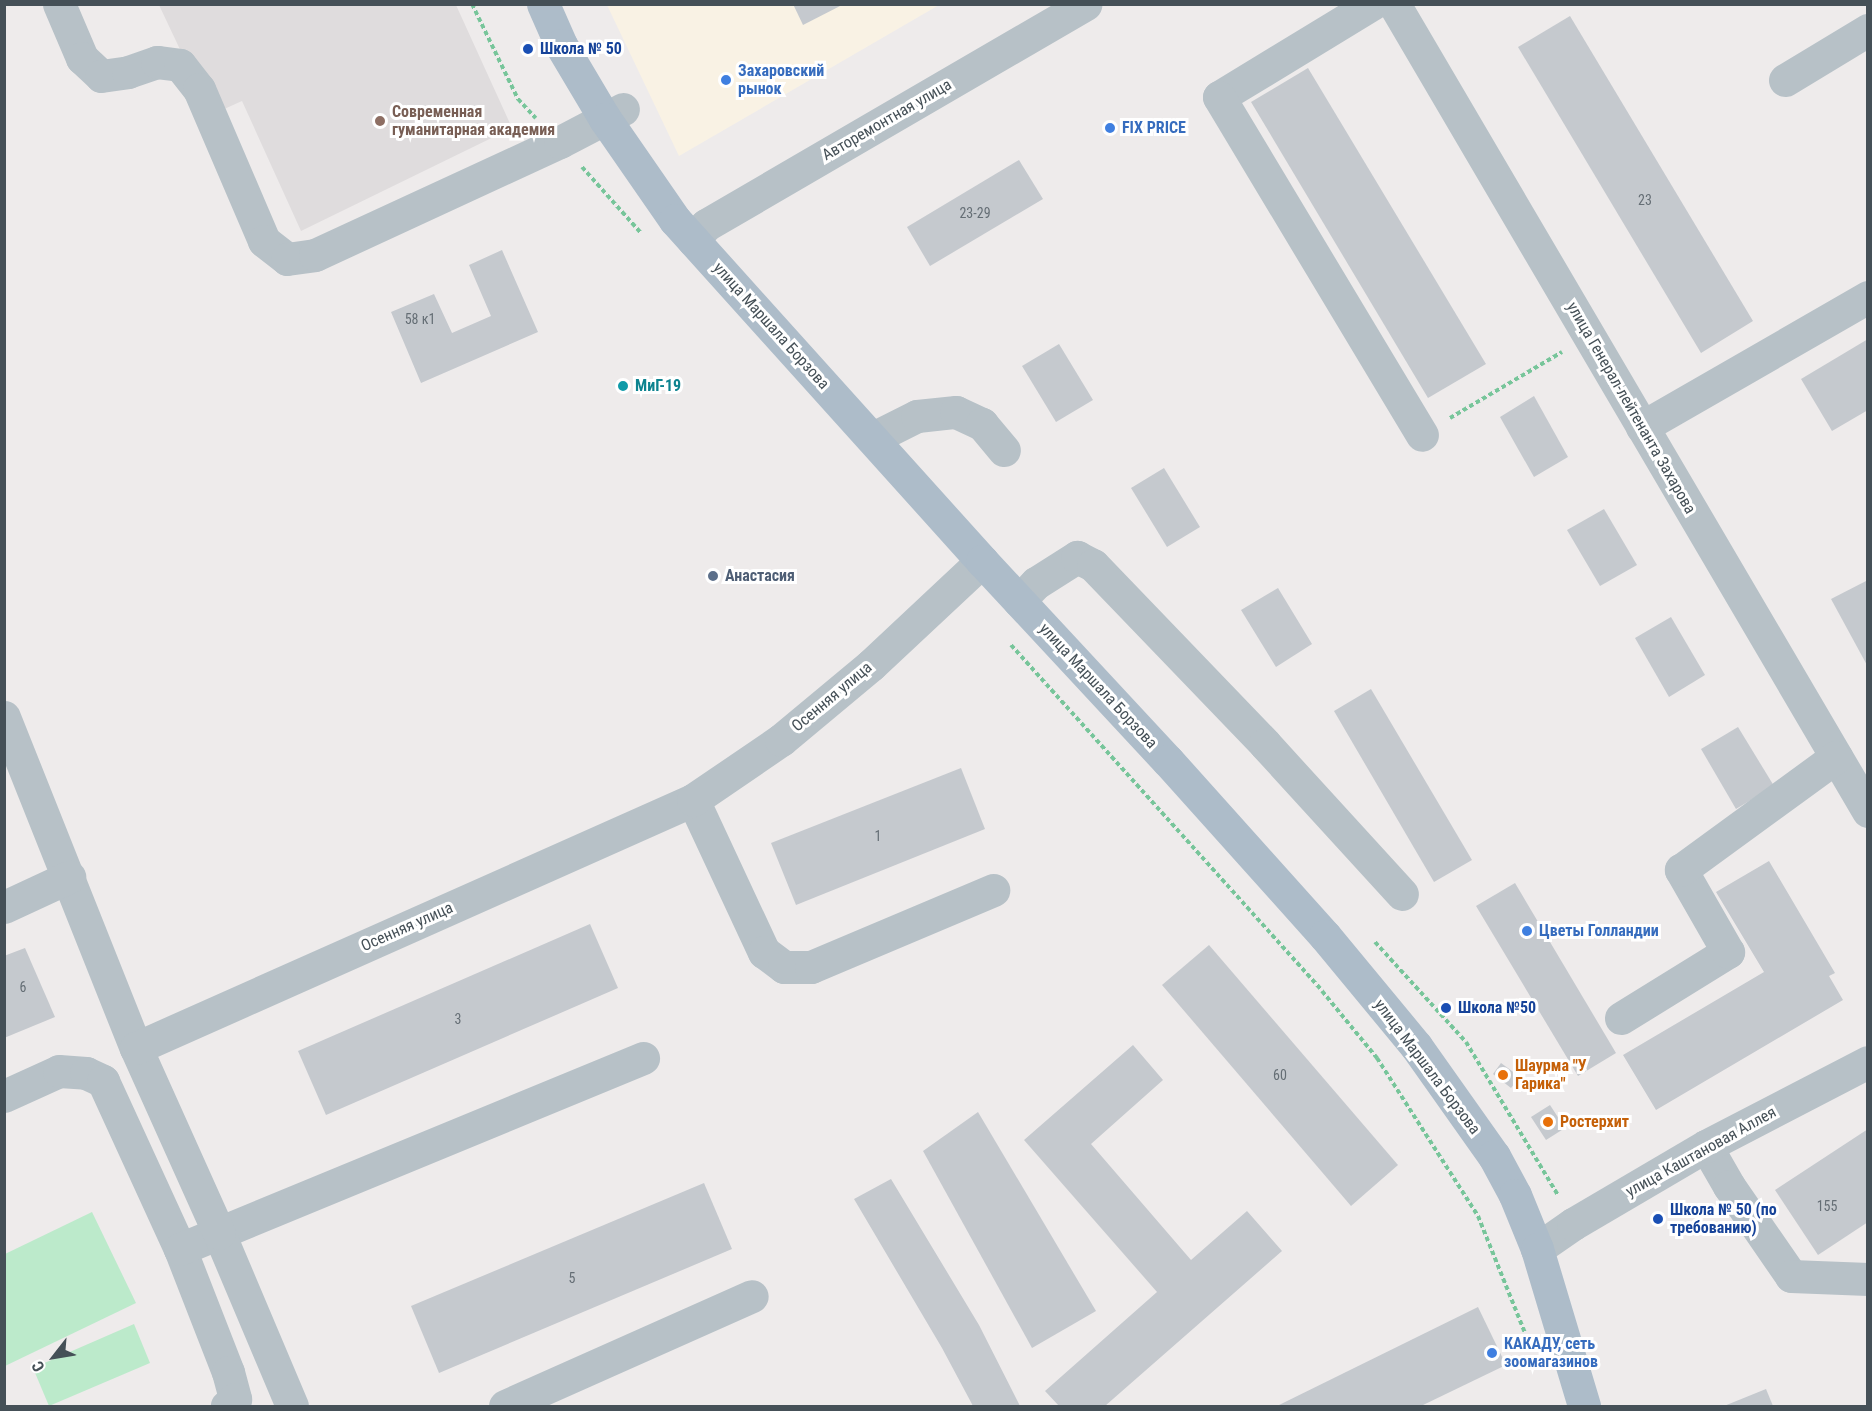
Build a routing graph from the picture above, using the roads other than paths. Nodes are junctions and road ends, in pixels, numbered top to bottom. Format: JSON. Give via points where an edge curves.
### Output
{"nodes":[{"id":1,"x":58,"y":4,"type":"edge"},
{"id":2,"x":543,"y":4,"type":"edge"},
{"id":3,"x":1085,"y":4,"type":"edge"},
{"id":4,"x":1372,"y":4,"type":"edge"},
{"id":5,"x":1394,"y":4,"type":"edge"},
{"id":6,"x":1868,"y":30,"type":"edge"},
{"id":7,"x":1785,"y":80,"type":"dead end"},
{"id":8,"x":614,"y":114,"type":"junction"},
{"id":9,"x":693,"y":240,"type":"junction"},
{"id":10,"x":1868,"y":297,"type":"edge"},
{"id":11,"x":1642,"y":427,"type":"junction"},
{"id":12,"x":1422,"y":435,"type":"road end"},
{"id":13,"x":873,"y":438,"type":"junction"},
{"id":14,"x":1004,"y":450,"type":"dead end"},
{"id":15,"x":982,"y":561,"type":"junction"},
{"id":16,"x":1019,"y":601,"type":"junction"},
{"id":17,"x":4,"y":717,"type":"edge"},
{"id":18,"x":1836,"y":757,"type":"junction"},
{"id":19,"x":693,"y":800,"type":"junction"},
{"id":20,"x":1868,"y":811,"type":"edge"},
{"id":21,"x":69,"y":877,"type":"junction"},
{"id":22,"x":993,"y":890,"type":"dead end"},
{"id":23,"x":1402,"y":894,"type":"dead end"},
{"id":24,"x":4,"y":907,"type":"edge"},
{"id":25,"x":1621,"y":1018,"type":"dead end"},
{"id":26,"x":136,"y":1048,"type":"junction"},
{"id":27,"x":643,"y":1058,"type":"dead end"},
{"id":28,"x":1868,"y":1062,"type":"edge"},
{"id":29,"x":4,"y":1096,"type":"edge"},
{"id":30,"x":1706,"y":1146,"type":"junction"},
{"id":31,"x":219,"y":1233,"type":"junction"},
{"id":32,"x":180,"y":1248,"type":"junction"},
{"id":33,"x":1538,"y":1249,"type":"junction"},
{"id":34,"x":1868,"y":1279,"type":"edge"},
{"id":35,"x":752,"y":1296,"type":"dead end"},
{"id":36,"x":227,"y":1407,"type":"edge"},
{"id":37,"x":292,"y":1407,"type":"edge"},
{"id":38,"x":505,"y":1407,"type":"edge"},
{"id":39,"x":1584,"y":1407,"type":"edge"}],
"edges":[{"from":1,"to":8,"type":"street","via":[[82,58],[101,76],[157,62],[180,65],[199,89],[264,241],[287,259],[315,255]]},
{"from":2,"to":8,"type":"main road","name":"улица Маршала Борзова","via":[[561,45]]},
{"from":3,"to":9,"type":"street","name":"Авторемонтная улица","via":[[706,225]]},
{"from":4,"to":12,"type":"street","via":[[1219,97]]},
{"from":5,"to":11,"type":"street","name":"улица Генерал-лейтенанта Захарова"},
{"from":6,"to":7,"type":"street"},
{"from":8,"to":9,"type":"main road","name":"улица Маршала Борзова","via":[[675,220]]},
{"from":9,"to":13,"type":"main road","name":"улица Маршала Борзова"},
{"from":10,"to":11,"type":"street"},
{"from":11,"to":18,"type":"street","name":"улица Генерал-лейтенанта Захарова"},
{"from":13,"to":14,"type":"street","via":[[917,416],[956,412],[982,424]]},
{"from":13,"to":15,"type":"main road","name":"улица Маршала Борзова"},
{"from":15,"to":16,"type":"main road","name":"улица Маршала Борзова"},
{"from":15,"to":19,"type":"street","name":"Осенняя улица","via":[[872,665],[781,740]]},
{"from":16,"to":23,"type":"street","via":[[1036,584],[1077,558],[1093,565]]},
{"from":16,"to":33,"type":"main road","name":"улица Маршала Борзова","via":[[1317,927],[1416,1046],[1494,1156]]},
{"from":17,"to":21,"type":"street"},
{"from":18,"to":20,"type":"street","name":"улица Генерал-лейтенанта Захарова"},
{"from":18,"to":25,"type":"street","via":[[1681,870],[1728,952]]},
{"from":19,"to":22,"type":"street","via":[[764,952],[784,967],[811,967]]},
{"from":19,"to":26,"type":"street","name":"Осенняя улица"},
{"from":21,"to":24,"type":"street"},
{"from":21,"to":26,"type":"street"},
{"from":26,"to":31,"type":"street"},
{"from":27,"to":31,"type":"street"},
{"from":28,"to":30,"type":"street","name":"улица Каштановая Аллея"},
{"from":29,"to":32,"type":"street","via":[[59,1071],[86,1073],[103,1081]]},
{"from":30,"to":33,"type":"street","name":"улица Каштановая Аллея","via":[[1573,1224]]},
{"from":30,"to":34,"type":"street","via":[[1791,1276]]},
{"from":31,"to":32,"type":"street"},
{"from":31,"to":37,"type":"street"},
{"from":32,"to":36,"type":"street","via":[[228,1372],[235,1399]]},
{"from":33,"to":39,"type":"main road","name":"улица Маршала Борзова"},
{"from":35,"to":38,"type":"street"}]}
